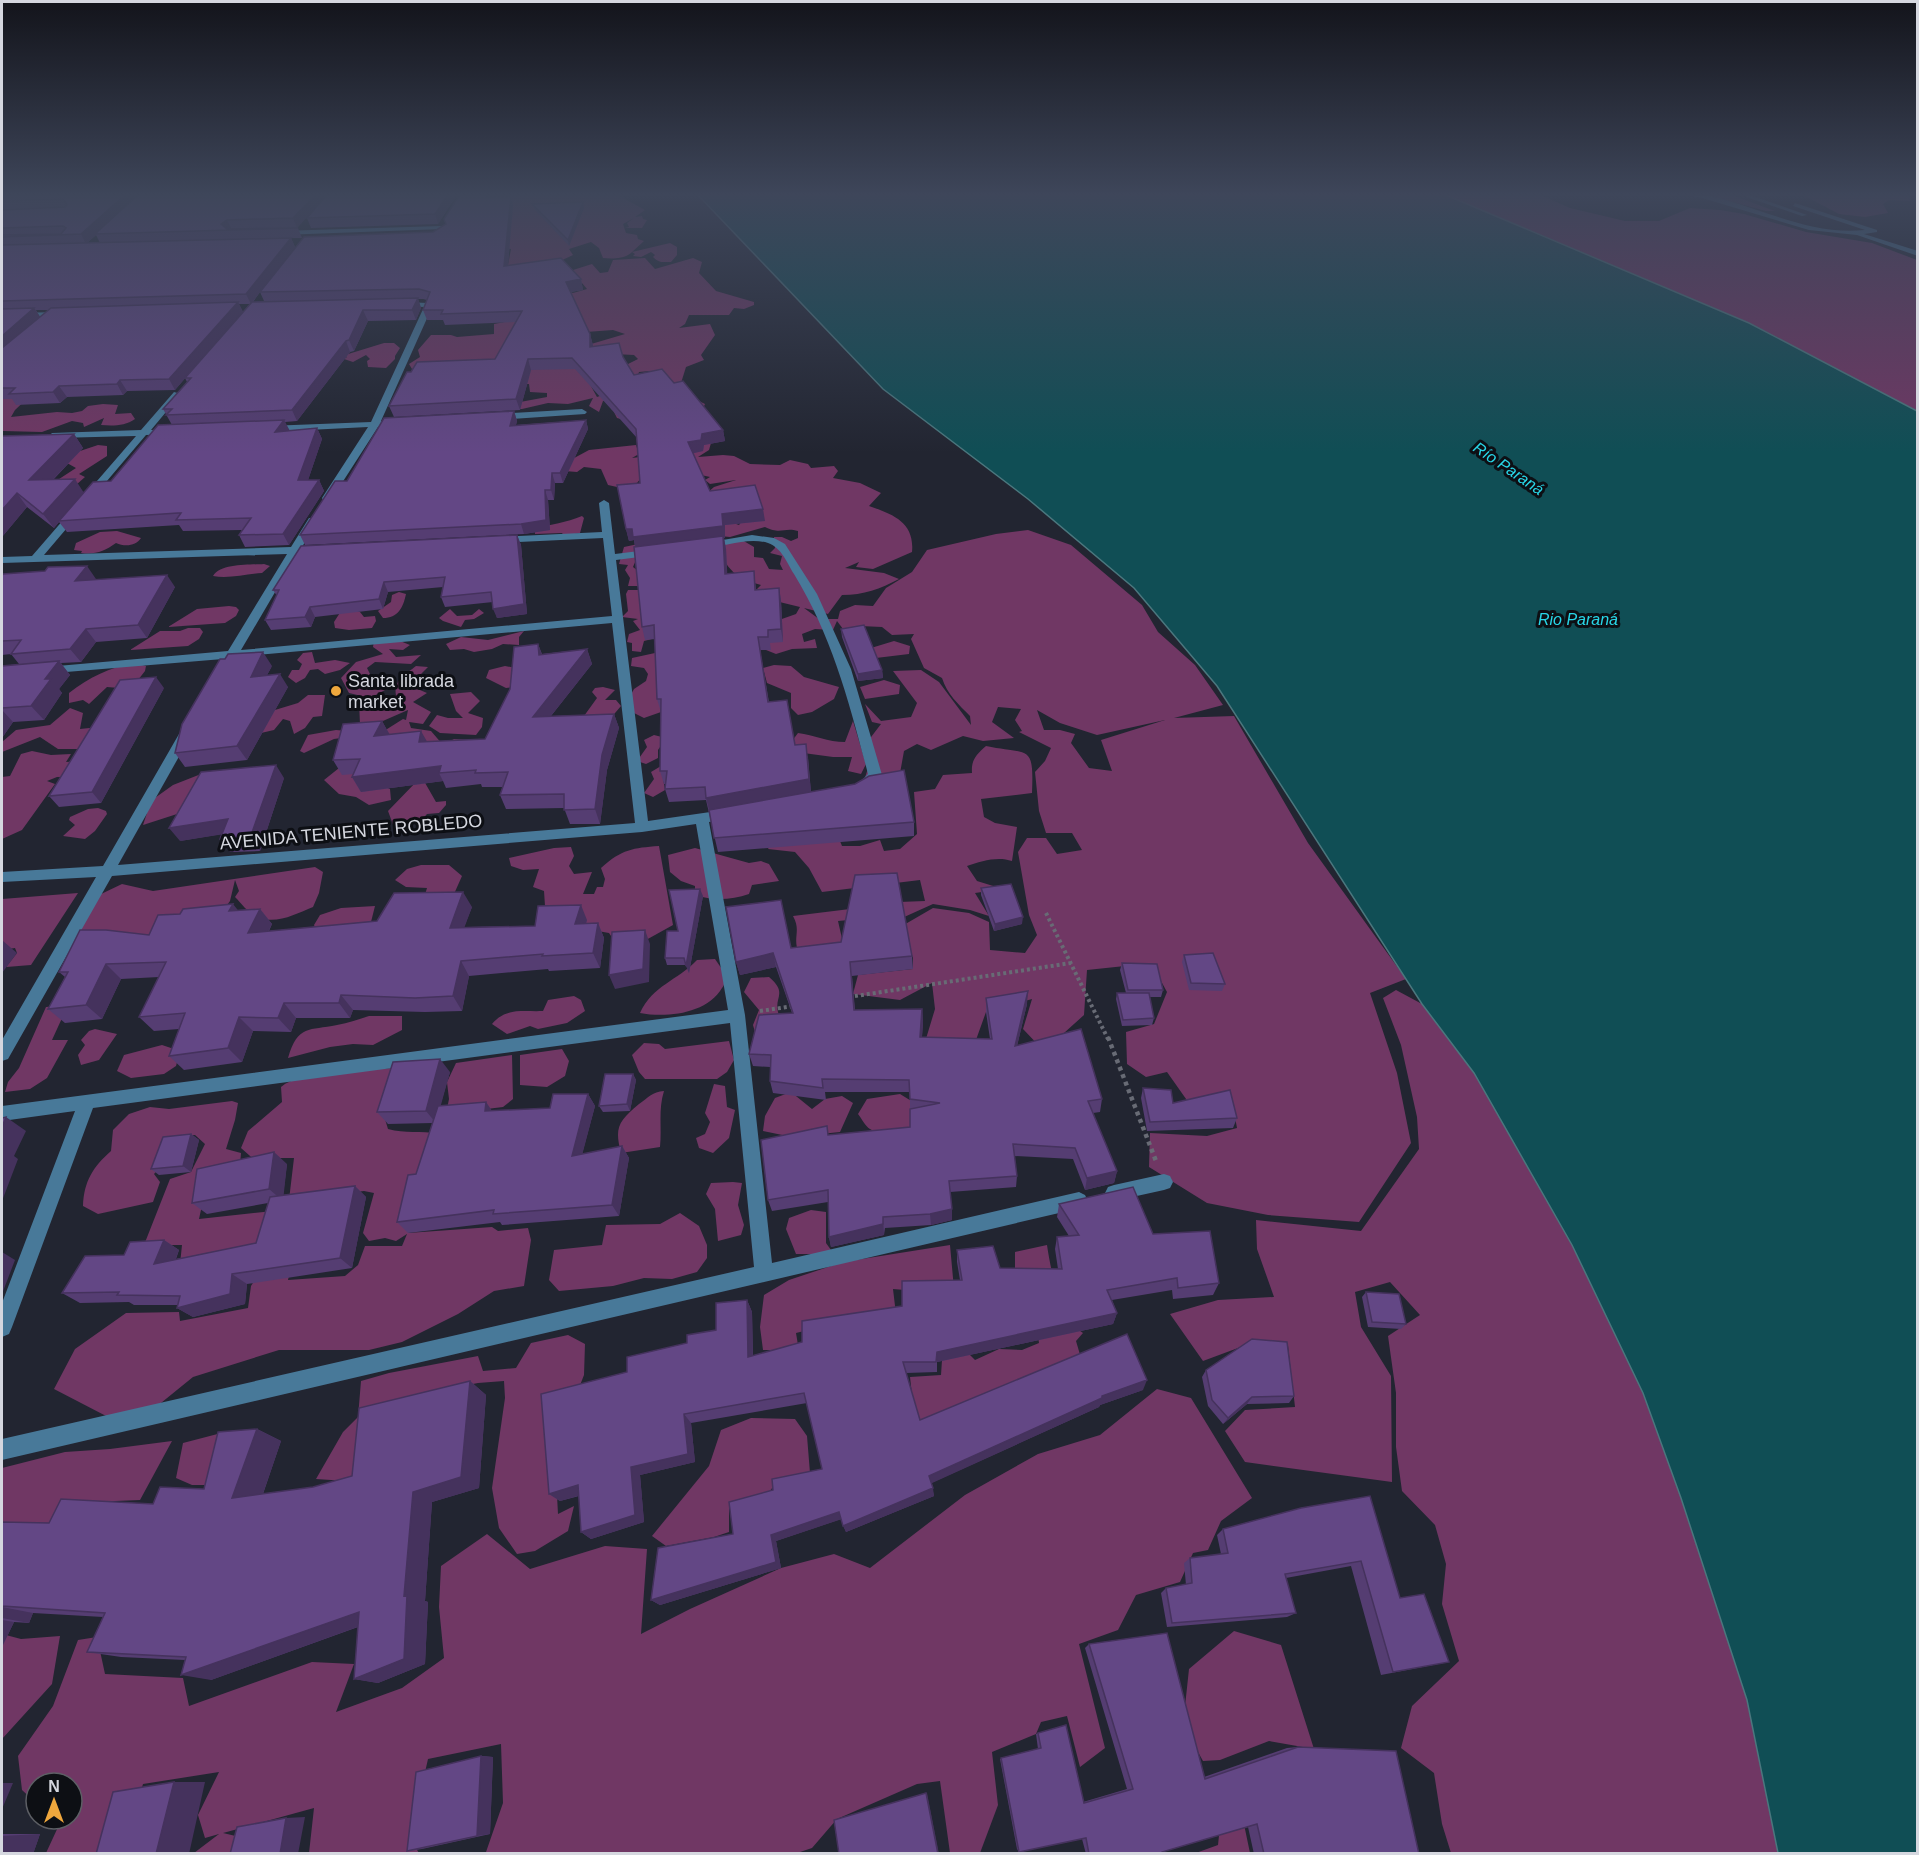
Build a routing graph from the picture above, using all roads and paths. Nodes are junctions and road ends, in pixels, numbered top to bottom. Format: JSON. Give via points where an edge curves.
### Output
{"nodes":[{"id":1,"x":389,"y":304,"type":"edge"},
{"id":2,"x":78,"y":313,"type":"edge"},
{"id":3,"x":54,"y":314,"type":"junction"},
{"id":4,"x":2,"y":315,"type":"edge"},
{"id":5,"x":45,"y":321,"type":"edge"},
{"id":6,"x":182,"y":389,"type":"edge"},
{"id":7,"x":582,"y":412,"type":"dead end"},
{"id":8,"x":490,"y":417,"type":"edge"},
{"id":9,"x":398,"y":423,"type":"edge"},
{"id":10,"x":375,"y":424,"type":"junction"},
{"id":11,"x":258,"y":429,"type":"edge"},
{"id":12,"x":177,"y":432,"type":"edge"},
{"id":13,"x":142,"y":434,"type":"junction"},
{"id":14,"x":48,"y":435,"type":"edge"},
{"id":15,"x":604,"y":503,"type":"dead end"},
{"id":16,"x":608,"y":535,"type":"junction"},
{"id":17,"x":491,"y":540,"type":"edge"},
{"id":18,"x":691,"y":548,"type":"edge"},
{"id":19,"x":316,"y":549,"type":"edge"},
{"id":20,"x":293,"y":551,"type":"junction"},
{"id":21,"x":668,"y":551,"type":"edge"},
{"id":22,"x":36,"y":558,"type":"junction"},
{"id":23,"x":610,"y":558,"type":"junction"},
{"id":24,"x":2,"y":560,"type":"edge"},
{"id":25,"x":617,"y":619,"type":"junction"},
{"id":26,"x":231,"y":654,"type":"junction"},
{"id":27,"x":36,"y":672,"type":"edge"},
{"id":28,"x":214,"y":685,"type":"edge"},
{"id":29,"x":190,"y":726,"type":"edge"},
{"id":30,"x":844,"y":793,"type":"edge"},
{"id":31,"x":738,"y":813,"type":"edge"},
{"id":32,"x":702,"y":819,"type":"junction"},
{"id":33,"x":642,"y":827,"type":"junction"},
{"id":34,"x":107,"y":871,"type":"junction"},
{"id":35,"x":2,"y":877,"type":"edge"},
{"id":36,"x":1046,"y":913,"type":"dead end"},
{"id":37,"x":1071,"y":963,"type":"junction"},
{"id":38,"x":840,"y":999,"type":"edge"},
{"id":39,"x":806,"y":1004,"type":"edge"},
{"id":40,"x":737,"y":1015,"type":"junction"},
{"id":41,"x":2,"y":1054,"type":"edge"},
{"id":42,"x":87,"y":1102,"type":"junction"},
{"id":43,"x":2,"y":1113,"type":"edge"},
{"id":44,"x":1164,"y":1182,"type":"joint"},
{"id":45,"x":764,"y":1273,"type":"junction"},
{"id":46,"x":2,"y":1327,"type":"edge"},
{"id":47,"x":2,"y":1449,"type":"edge"}],
"edges":[{"from":1,"to":10,"type":"street","via":[[429,305]]},
{"from":2,"to":3,"type":"street"},
{"from":3,"to":4,"type":"street"},
{"from":3,"to":5,"type":"street"},
{"from":6,"to":13,"type":"street"},
{"from":7,"to":8,"type":"street"},
{"from":9,"to":10,"type":"street"},
{"from":10,"to":11,"type":"street"},
{"from":10,"to":20,"type":"street"},
{"from":12,"to":13,"type":"street"},
{"from":13,"to":14,"type":"street"},
{"from":13,"to":22,"type":"street"},
{"from":15,"to":16,"type":"street"},
{"from":16,"to":17,"type":"street"},
{"from":16,"to":23,"type":"street"},
{"from":18,"to":30,"type":"street","via":[[760,539],[777,544],[815,595],[844,660],[875,775],[856,791]]},
{"from":19,"to":20,"type":"street"},
{"from":20,"to":22,"type":"street"},
{"from":20,"to":26,"type":"street"},
{"from":21,"to":23,"type":"street"},
{"from":22,"to":24,"type":"street"},
{"from":23,"to":25,"type":"street"},
{"from":25,"to":26,"type":"street"},
{"from":25,"to":33,"type":"street"},
{"from":26,"to":27,"type":"street"},
{"from":26,"to":28,"type":"street"},
{"from":29,"to":34,"type":"street"},
{"from":31,"to":32,"type":"street","name":"AVENIDA TENIENTE ROBLEDO"},
{"from":32,"to":33,"type":"street","name":"AVENIDA TENIENTE ROBLEDO"},
{"from":32,"to":40,"type":"street"},
{"from":33,"to":34,"type":"street","name":"AVENIDA TENIENTE ROBLEDO"},
{"from":34,"to":35,"type":"street","name":"AVENIDA TENIENTE ROBLEDO"},
{"from":34,"to":41,"type":"street"},
{"from":36,"to":37,"type":"path"},
{"from":37,"to":38,"type":"path"},
{"from":37,"to":44,"type":"path","via":[[1106,1033]]},
{"from":39,"to":40,"type":"path"},
{"from":40,"to":42,"type":"street"},
{"from":40,"to":45,"type":"street"},
{"from":42,"to":43,"type":"street"},
{"from":42,"to":46,"type":"street"},
{"from":44,"to":45,"type":"street"},
{"from":45,"to":47,"type":"street"}]}
